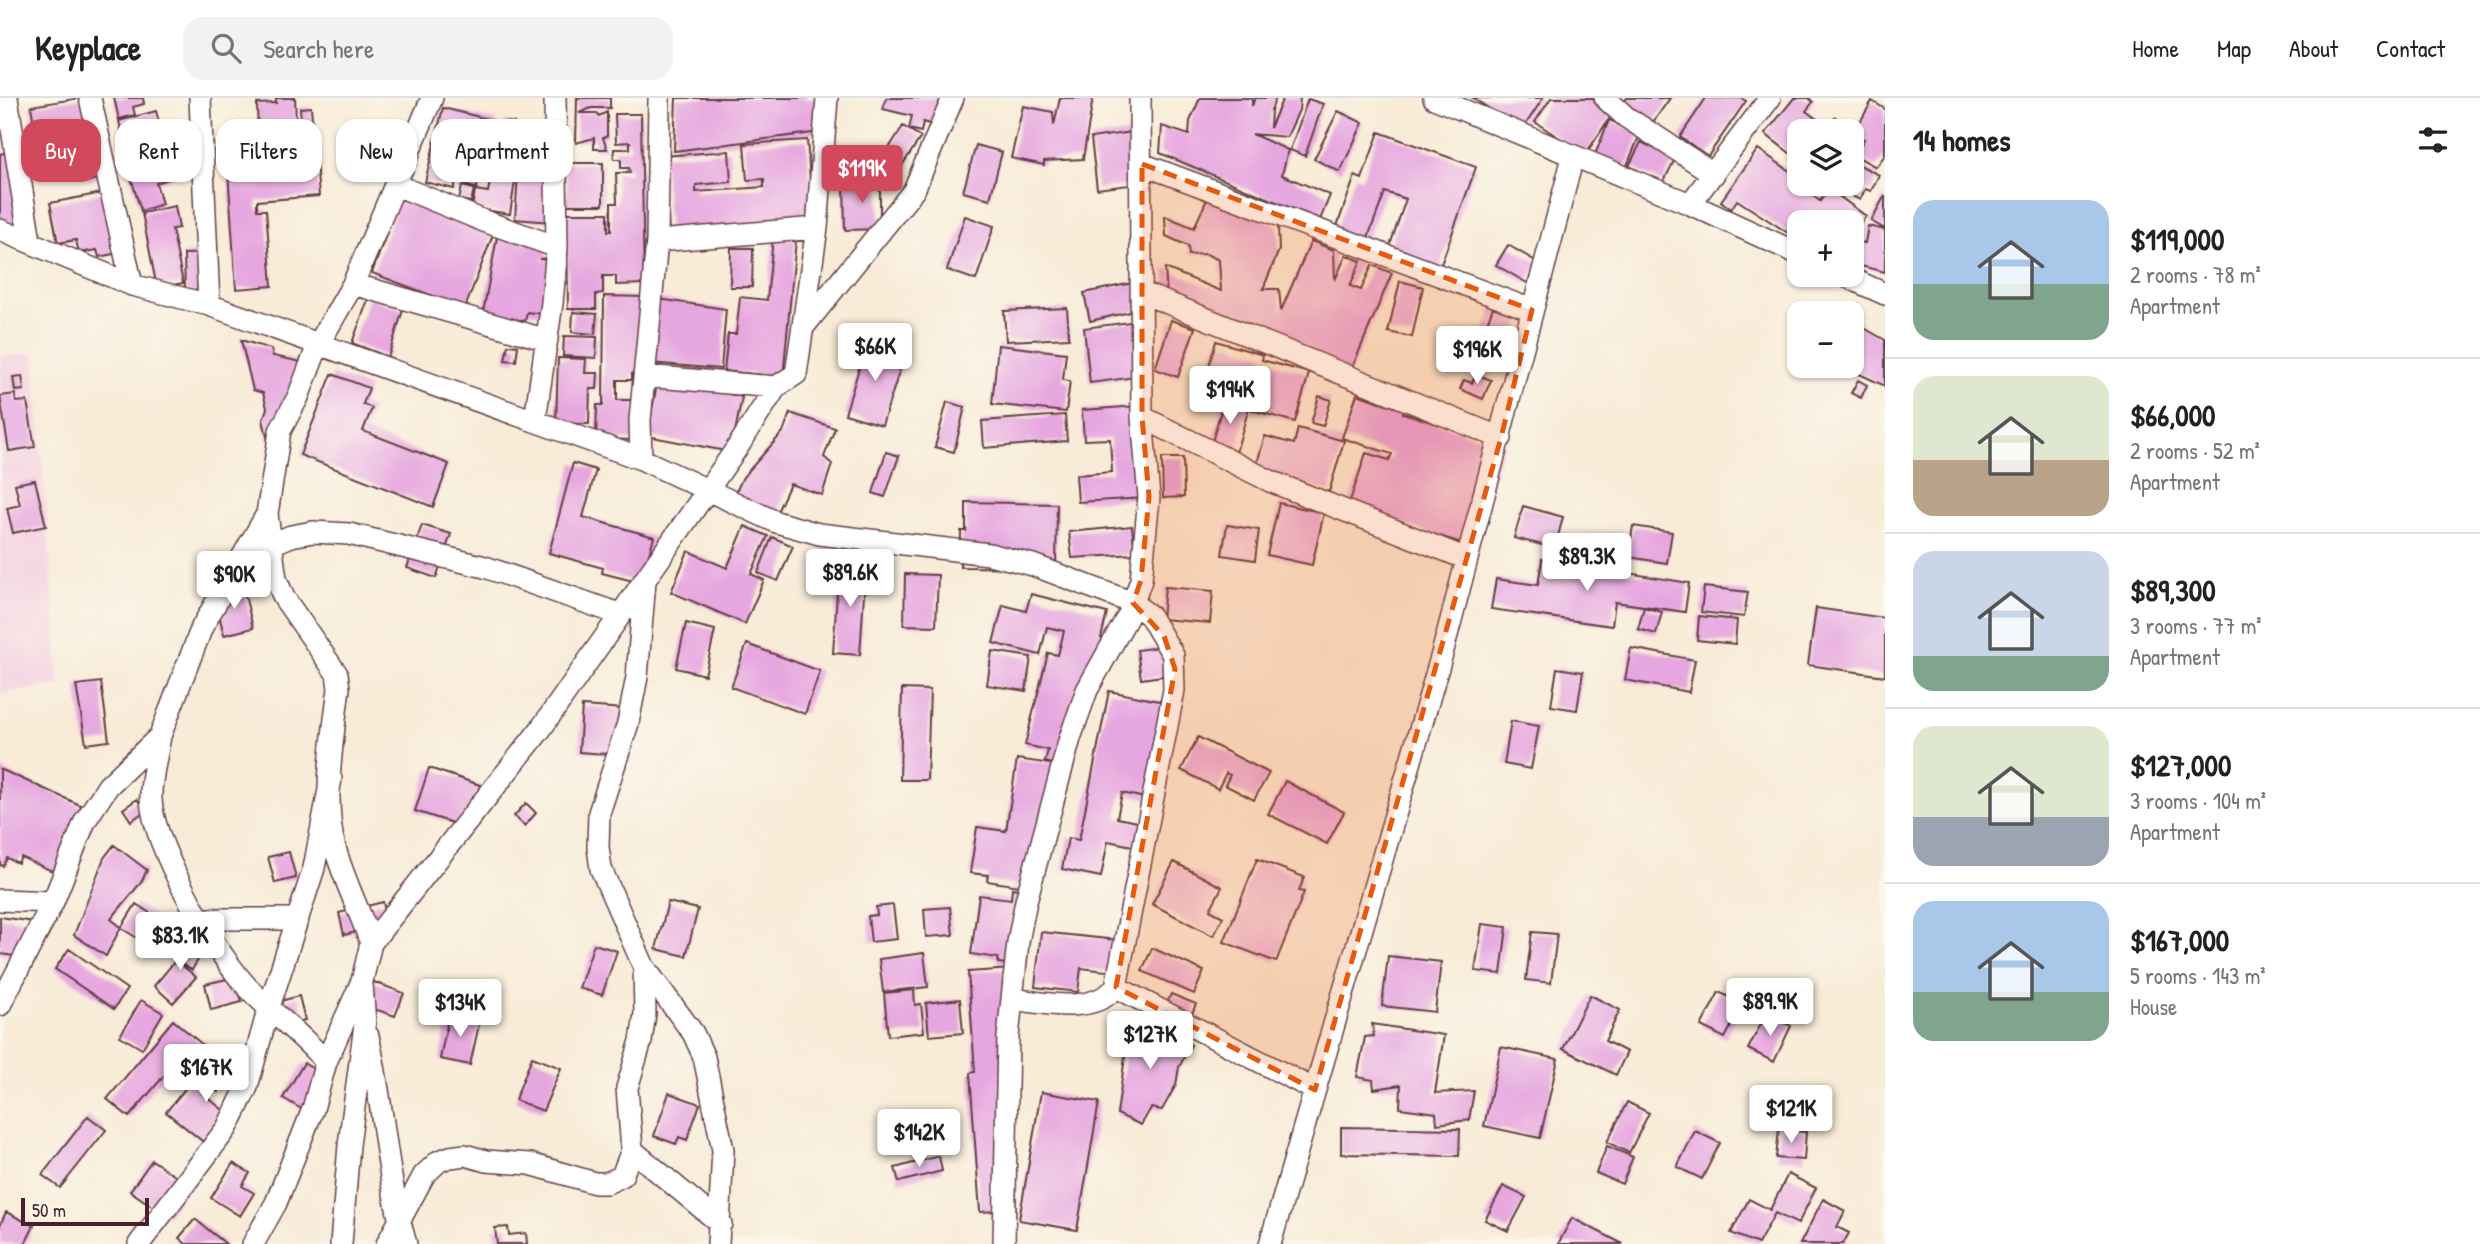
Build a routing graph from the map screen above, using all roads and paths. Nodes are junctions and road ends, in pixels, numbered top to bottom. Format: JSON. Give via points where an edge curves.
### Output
{"nodes":[{"id":1,"x":6,"y":98,"type":"edge"},
{"id":2,"x":90,"y":98,"type":"edge"},
{"id":3,"x":200,"y":98,"type":"edge"},
{"id":4,"x":432,"y":98,"type":"edge"},
{"id":5,"x":555,"y":98,"type":"edge"},
{"id":6,"x":659,"y":98,"type":"edge"},
{"id":7,"x":827,"y":98,"type":"edge"},
{"id":8,"x":953,"y":98,"type":"edge"},
{"id":9,"x":1140,"y":98,"type":"edge"},
{"id":10,"x":1434,"y":98,"type":"edge"},
{"id":11,"x":1605,"y":98,"type":"edge"},
{"id":12,"x":1770,"y":98,"type":"edge"},
{"id":13,"x":1573,"y":157,"type":"junction"},
{"id":14,"x":1142,"y":164,"type":"junction"},
{"id":15,"x":1714,"y":174,"type":"junction"},
{"id":16,"x":396,"y":185,"type":"junction"},
{"id":17,"x":1690,"y":204,"type":"junction"},
{"id":18,"x":817,"y":228,"type":"junction"},
{"id":19,"x":0,"y":230,"type":"edge"},
{"id":20,"x":30,"y":241,"type":"junction"},
{"id":21,"x":657,"y":241,"type":"junction"},
{"id":22,"x":556,"y":247,"type":"junction"},
{"id":23,"x":1787,"y":248,"type":"edge"},
{"id":24,"x":1864,"y":284,"type":"edge"},
{"id":25,"x":132,"y":285,"type":"junction"},
{"id":26,"x":353,"y":285,"type":"junction"},
{"id":27,"x":1143,"y":293,"type":"junction"},
{"id":28,"x":1885,"y":294,"type":"edge"},
{"id":29,"x":209,"y":305,"type":"junction"},
{"id":30,"x":1532,"y":310,"type":"junction"},
{"id":31,"x":805,"y":325,"type":"junction"},
{"id":32,"x":547,"y":340,"type":"junction"},
{"id":33,"x":318,"y":345,"type":"junction"},
{"id":34,"x":645,"y":376,"type":"junction"},
{"id":35,"x":776,"y":387,"type":"junction"},
{"id":36,"x":1142,"y":417,"type":"junction"},
{"id":37,"x":534,"y":420,"type":"junction"},
{"id":38,"x":1501,"y":438,"type":"junction"},
{"id":39,"x":641,"y":458,"type":"junction"},
{"id":40,"x":708,"y":489,"type":"junction"},
{"id":41,"x":267,"y":514,"type":"junction"},
{"id":42,"x":270,"y":543,"type":"junction"},
{"id":43,"x":243,"y":557,"type":"junction"},
{"id":44,"x":1467,"y":559,"type":"junction"},
{"id":45,"x":645,"y":581,"type":"junction"},
{"id":46,"x":1133,"y":603,"type":"junction"},
{"id":47,"x":619,"y":614,"type":"junction"},
{"id":48,"x":160,"y":736,"type":"junction"},
{"id":49,"x":331,"y":779,"type":"junction"},
{"id":50,"x":0,"y":900,"type":"edge"},
{"id":51,"x":53,"y":902,"type":"junction"},
{"id":52,"x":201,"y":919,"type":"junction"},
{"id":53,"x":298,"y":919,"type":"junction"},
{"id":54,"x":371,"y":943,"type":"junction"},
{"id":55,"x":644,"y":967,"type":"junction"},
{"id":56,"x":362,"y":982,"type":"junction"},
{"id":57,"x":1116,"y":987,"type":"junction"},
{"id":58,"x":1012,"y":999,"type":"junction"},
{"id":59,"x":0,"y":1005,"type":"edge"},
{"id":60,"x":269,"y":1007,"type":"junction"},
{"id":61,"x":365,"y":1024,"type":"junction"},
{"id":62,"x":326,"y":1062,"type":"junction"},
{"id":63,"x":1315,"y":1090,"type":"junction"},
{"id":64,"x":632,"y":1150,"type":"junction"},
{"id":65,"x":399,"y":1220,"type":"junction"},
{"id":66,"x":720,"y":1234,"type":"edge"},
{"id":67,"x":139,"y":1244,"type":"edge"},
{"id":68,"x":253,"y":1244,"type":"edge"},
{"id":69,"x":341,"y":1244,"type":"edge"},
{"id":70,"x":387,"y":1244,"type":"edge"},
{"id":71,"x":406,"y":1244,"type":"edge"},
{"id":72,"x":1004,"y":1244,"type":"edge"},
{"id":73,"x":1270,"y":1244,"type":"edge"}],
"edges":[{"from":1,"to":20,"type":"street"},
{"from":2,"to":25,"type":"street"},
{"from":3,"to":29,"type":"street"},
{"from":4,"to":16,"type":"street"},
{"from":5,"to":22,"type":"street"},
{"from":6,"to":21,"type":"street"},
{"from":7,"to":18,"type":"street"},
{"from":8,"to":31,"type":"street","via":[[914,190]]},
{"from":9,"to":14,"type":"street"},
{"from":10,"to":13,"type":"street"},
{"from":11,"to":15,"type":"street","via":[[1626,117]]},
{"from":12,"to":15,"type":"street"},
{"from":13,"to":17,"type":"street"},
{"from":13,"to":30,"type":"street"},
{"from":14,"to":27,"type":"street"},
{"from":14,"to":30,"type":"street"},
{"from":15,"to":17,"type":"street"},
{"from":16,"to":22,"type":"street"},
{"from":16,"to":26,"type":"street"},
{"from":17,"to":23,"type":"street"},
{"from":18,"to":21,"type":"street"},
{"from":18,"to":31,"type":"street"},
{"from":19,"to":20,"type":"street"},
{"from":20,"to":25,"type":"street"},
{"from":21,"to":34,"type":"street"},
{"from":22,"to":32,"type":"street"},
{"from":24,"to":28,"type":"street"},
{"from":25,"to":29,"type":"street"},
{"from":26,"to":32,"type":"street"},
{"from":26,"to":33,"type":"street"},
{"from":27,"to":36,"type":"street"},
{"from":27,"to":38,"type":"street"},
{"from":29,"to":33,"type":"street"},
{"from":30,"to":38,"type":"street"},
{"from":31,"to":35,"type":"street","via":[[796,374]]},
{"from":32,"to":37,"type":"street"},
{"from":33,"to":37,"type":"street"},
{"from":33,"to":41,"type":"street","via":[[280,431]]},
{"from":34,"to":35,"type":"street"},
{"from":34,"to":39,"type":"street"},
{"from":35,"to":40,"type":"street"},
{"from":36,"to":44,"type":"street","via":[[1280,486]]},
{"from":36,"to":46,"type":"street","via":[[1149,497],[1141,580]]},
{"from":37,"to":39,"type":"street"},
{"from":38,"to":44,"type":"street"},
{"from":39,"to":40,"type":"street"},
{"from":40,"to":45,"type":"street"},
{"from":40,"to":46,"type":"street","via":[[776,522],[819,534],[989,554],[1033,565]]},
{"from":41,"to":42,"type":"street"},
{"from":41,"to":43,"type":"street"},
{"from":42,"to":43,"type":"street"},
{"from":42,"to":47,"type":"street","via":[[313,532],[349,534],[485,567]]},
{"from":42,"to":49,"type":"street","via":[[284,598],[337,674]]},
{"from":43,"to":48,"type":"street","via":[[202,627]]},
{"from":44,"to":63,"type":"street"},
{"from":45,"to":47,"type":"street"},
{"from":45,"to":55,"type":"street","via":[[637,677],[628,723],[599,813],[598,847],[601,869]]},
{"from":46,"to":57,"type":"street","via":[[1164,636],[1175,669]]},
{"from":46,"to":58,"type":"street","via":[[1087,690],[1070,738],[1026,901]]},
{"from":47,"to":54,"type":"street","via":[[540,730]]},
{"from":48,"to":51,"type":"street","via":[[108,786],[85,821]]},
{"from":48,"to":52,"type":"street","via":[[151,798],[155,823],[177,880]]},
{"from":49,"to":53,"type":"street","via":[[314,868]]},
{"from":49,"to":54,"type":"street","via":[[335,848]]},
{"from":50,"to":51,"type":"street"},
{"from":51,"to":59,"type":"street"},
{"from":52,"to":53,"type":"street"},
{"from":52,"to":60,"type":"street","via":[[232,968]]},
{"from":53,"to":60,"type":"street"},
{"from":54,"to":56,"type":"street"},
{"from":55,"to":64,"type":"street","via":[[645,1014],[627,1088]]},
{"from":55,"to":66,"type":"street","via":[[693,1033],[704,1057],[723,1150]]},
{"from":56,"to":61,"type":"street"},
{"from":56,"to":62,"type":"street"},
{"from":57,"to":58,"type":"street","via":[[1110,995],[1088,1003]]},
{"from":57,"to":63,"type":"street"},
{"from":58,"to":72,"type":"street"},
{"from":60,"to":62,"type":"street"},
{"from":60,"to":67,"type":"street","via":[[247,1087],[227,1128]]},
{"from":61,"to":65,"type":"street","via":[[382,1099]]},
{"from":61,"to":69,"type":"street"},
{"from":62,"to":68,"type":"street","via":[[276,1203]]},
{"from":63,"to":73,"type":"street"},
{"from":64,"to":65,"type":"street","via":[[622,1175],[607,1183],[530,1164],[450,1157],[424,1174]]},
{"from":64,"to":66,"type":"street"},
{"from":65,"to":70,"type":"street"},
{"from":65,"to":71,"type":"street"}]}
